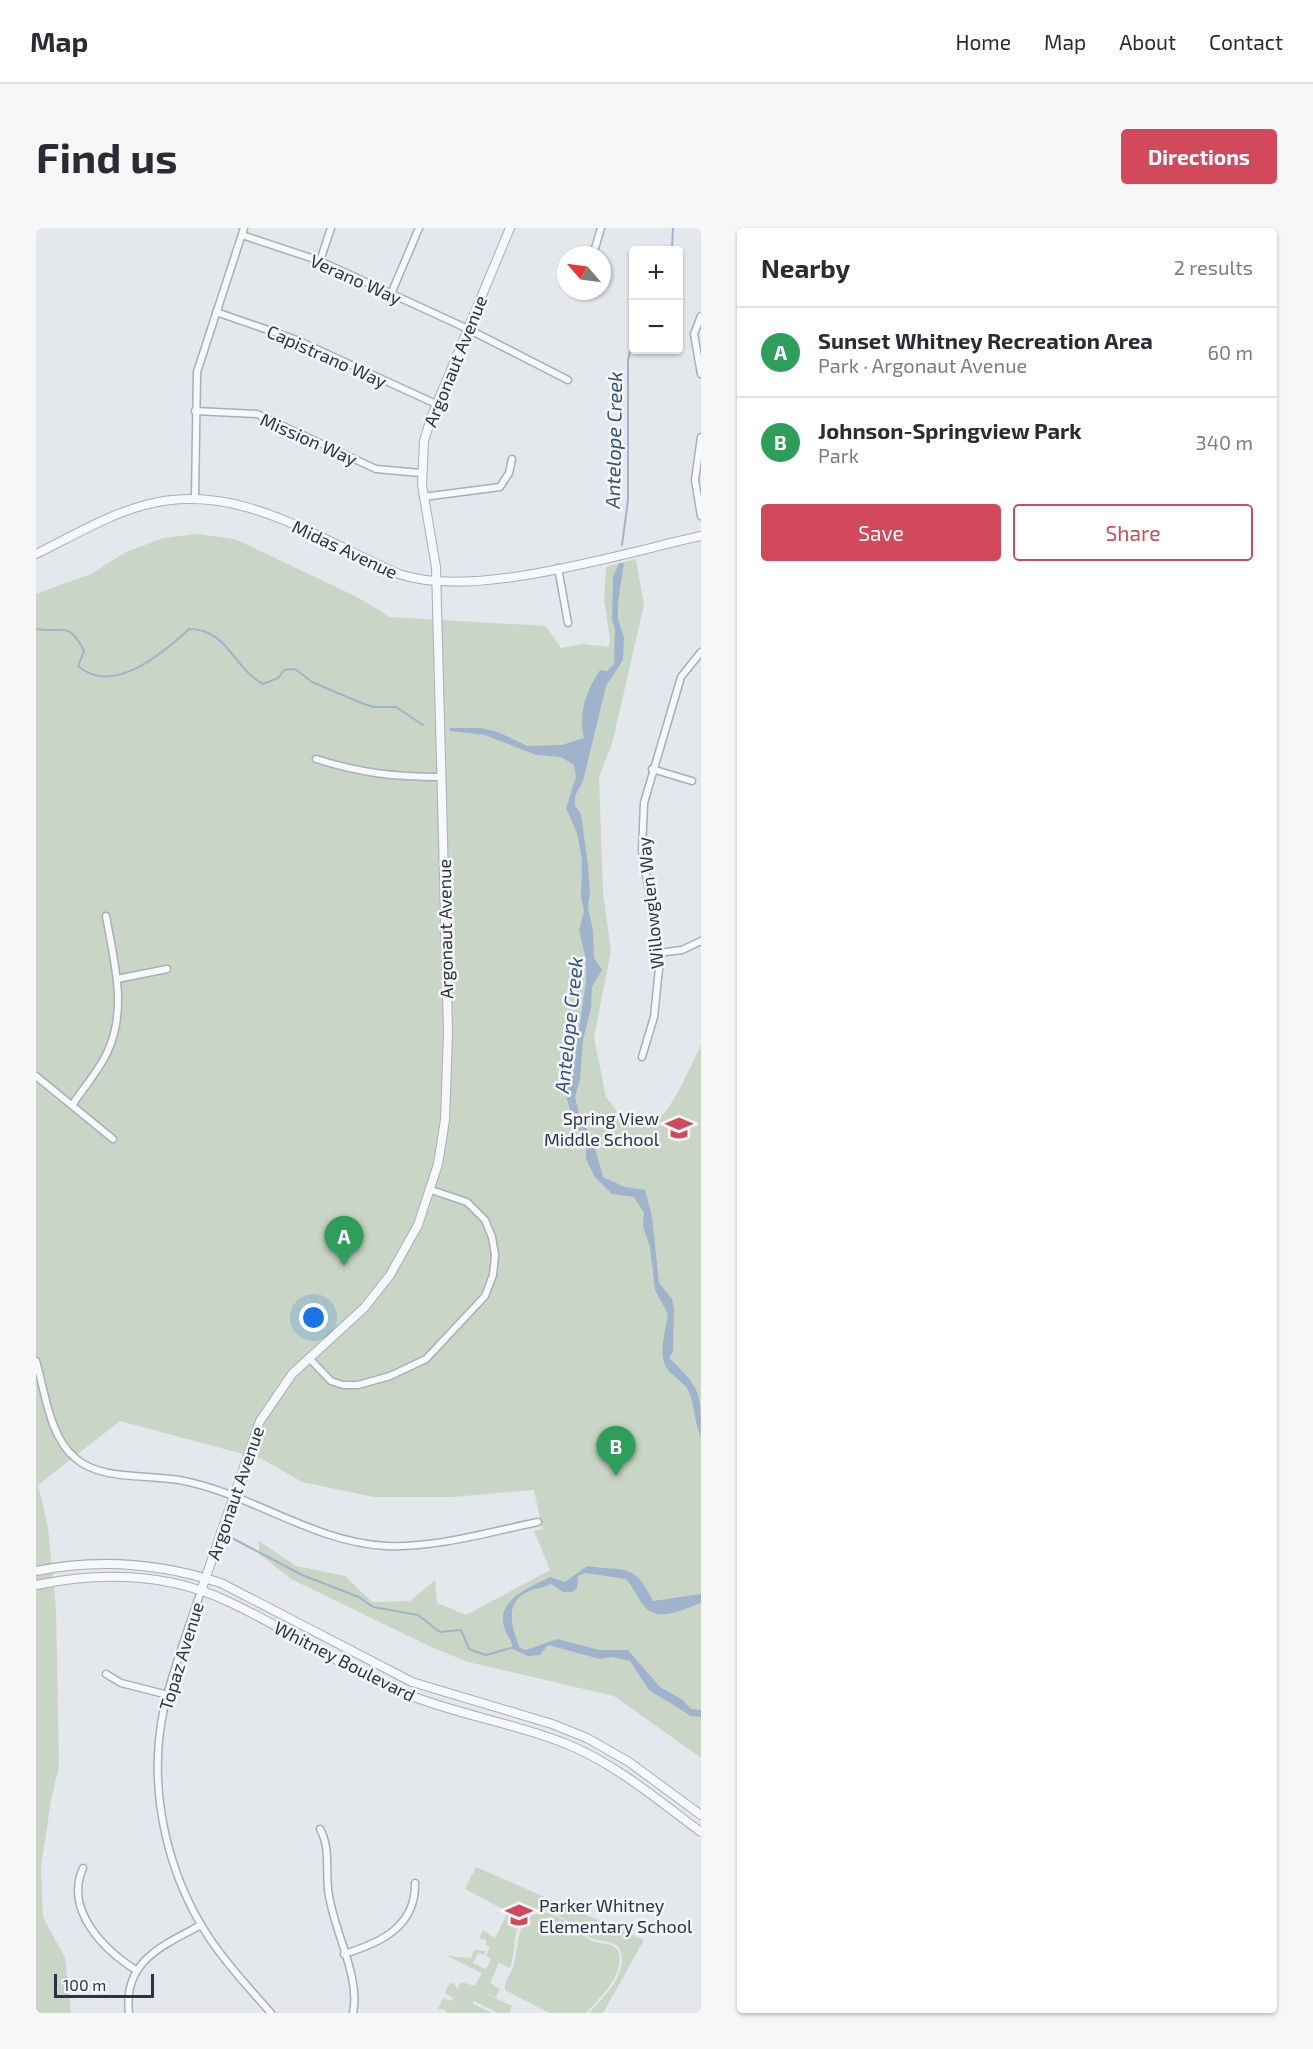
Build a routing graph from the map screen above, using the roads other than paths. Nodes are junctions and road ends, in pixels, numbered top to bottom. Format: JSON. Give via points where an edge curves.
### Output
{"nodes":[{"id":1,"x":331,"y":228,"type":"edge"},
{"id":2,"x":419,"y":228,"type":"edge"},
{"id":3,"x":510,"y":228,"type":"edge"},
{"id":4,"x":601,"y":228,"type":"edge"},
{"id":5,"x":243,"y":231,"type":"edge"},
{"id":6,"x":596,"y":246,"type":"edge"},
{"id":7,"x":320,"y":261,"type":"junction"},
{"id":8,"x":391,"y":294,"type":"junction"},
{"id":9,"x":216,"y":312,"type":"junction"},
{"id":10,"x":701,"y":316,"type":"edge"},
{"id":11,"x":468,"y":329,"type":"junction"},
{"id":12,"x":701,"y":374,"type":"edge"},
{"id":13,"x":568,"y":380,"type":"dead end"},
{"id":14,"x":436,"y":405,"type":"junction"},
{"id":15,"x":195,"y":411,"type":"junction"},
{"id":16,"x":701,"y":436,"type":"edge"},
{"id":17,"x":512,"y":459,"type":"dead end"},
{"id":18,"x":421,"y":473,"type":"junction"},
{"id":19,"x":423,"y":497,"type":"junction"},
{"id":20,"x":195,"y":498,"type":"junction"},
{"id":21,"x":701,"y":516,"type":"edge"},
{"id":22,"x":701,"y":536,"type":"edge"},
{"id":23,"x":36,"y":554,"type":"edge"},
{"id":24,"x":558,"y":568,"type":"junction"},
{"id":25,"x":436,"y":580,"type":"junction"},
{"id":26,"x":568,"y":623,"type":"dead end"},
{"id":27,"x":701,"y":652,"type":"edge"},
{"id":28,"x":316,"y":759,"type":"dead end"},
{"id":29,"x":652,"y":769,"type":"junction"},
{"id":30,"x":441,"y":777,"type":"junction"},
{"id":31,"x":692,"y":781,"type":"dead end"},
{"id":32,"x":106,"y":916,"type":"dead end"},
{"id":33,"x":701,"y":941,"type":"edge"},
{"id":34,"x":658,"y":953,"type":"junction"},
{"id":35,"x":167,"y":969,"type":"dead end"},
{"id":36,"x":117,"y":979,"type":"junction"},
{"id":37,"x":642,"y":1057,"type":"dead end"},
{"id":38,"x":36,"y":1076,"type":"edge"},
{"id":39,"x":73,"y":1104,"type":"junction"},
{"id":40,"x":113,"y":1139,"type":"dead end"},
{"id":41,"x":431,"y":1190,"type":"junction"},
{"id":42,"x":309,"y":1358,"type":"junction"},
{"id":43,"x":36,"y":1361,"type":"edge"},
{"id":44,"x":234,"y":1495,"type":"junction"},
{"id":45,"x":538,"y":1522,"type":"dead end"},
{"id":46,"x":36,"y":1571,"type":"edge"},
{"id":47,"x":205,"y":1578,"type":"junction"},
{"id":48,"x":36,"y":1585,"type":"edge"},
{"id":49,"x":201,"y":1591,"type":"junction"},
{"id":50,"x":106,"y":1674,"type":"dead end"},
{"id":51,"x":168,"y":1695,"type":"junction"},
{"id":52,"x":701,"y":1815,"type":"edge"},
{"id":53,"x":320,"y":1830,"type":"dead end"},
{"id":54,"x":701,"y":1832,"type":"edge"},
{"id":55,"x":82,"y":1868,"type":"dead end"},
{"id":56,"x":415,"y":1883,"type":"dead end"},
{"id":57,"x":201,"y":1925,"type":"junction"},
{"id":58,"x":344,"y":1954,"type":"junction"},
{"id":59,"x":136,"y":1970,"type":"junction"},
{"id":60,"x":129,"y":2013,"type":"edge"},
{"id":61,"x":271,"y":2013,"type":"edge"},
{"id":62,"x":353,"y":2013,"type":"edge"}],
"edges":[{"from":1,"to":7,"type":"street"},
{"from":2,"to":8,"type":"street"},
{"from":3,"to":11,"type":"street","name":"Argonaut Avenue"},
{"from":4,"to":6,"type":"street"},
{"from":5,"to":7,"type":"street","name":"Verano Way"},
{"from":5,"to":9,"type":"street"},
{"from":7,"to":8,"type":"street","name":"Verano Way"},
{"from":8,"to":11,"type":"street","name":"Verano Way"},
{"from":9,"to":14,"type":"street","name":"Capistrano Way","via":[[297,340]]},
{"from":9,"to":15,"type":"street","via":[[197,372]]},
{"from":10,"to":12,"type":"street","via":[[694,334]]},
{"from":11,"to":13,"type":"street","name":"Verano Way"},
{"from":11,"to":14,"type":"street","name":"Argonaut Avenue"},
{"from":14,"to":18,"type":"street","name":"Argonaut Avenue","via":[[425,435]]},
{"from":15,"to":18,"type":"street","name":"Mission Way","via":[[257,414],[376,469]]},
{"from":15,"to":20,"type":"street"},
{"from":16,"to":21,"type":"street","via":[[695,472]]},
{"from":17,"to":19,"type":"street","via":[[500,487]]},
{"from":18,"to":19,"type":"street","name":"Argonaut Avenue"},
{"from":19,"to":25,"type":"street","name":"Argonaut Avenue","via":[[434,542]]},
{"from":20,"to":23,"type":"street","name":"Midas Avenue","via":[[135,508]]},
{"from":20,"to":25,"type":"street","name":"Midas Avenue","via":[[226,500],[257,509],[399,574]]},
{"from":22,"to":24,"type":"street","name":"Midas Avenue"},
{"from":24,"to":25,"type":"street","name":"Midas Avenue","via":[[491,579]]},
{"from":24,"to":26,"type":"street"},
{"from":25,"to":30,"type":"street","name":"Argonaut Avenue"},
{"from":27,"to":29,"type":"street","name":"Willowglen Way","via":[[681,677]]},
{"from":28,"to":30,"type":"street","via":[[389,777]]},
{"from":29,"to":31,"type":"street"},
{"from":29,"to":34,"type":"street","name":"Willowglen Way","via":[[641,837]]},
{"from":30,"to":41,"type":"street","name":"Argonaut Avenue","via":[[447,1056],[442,1143]]},
{"from":32,"to":36,"type":"street"},
{"from":33,"to":34,"type":"street","via":[[682,950]]},
{"from":34,"to":37,"type":"street","name":"Willowglen Way","via":[[656,1003]]},
{"from":35,"to":36,"type":"street"},
{"from":36,"to":39,"type":"street","via":[[119,1008],[113,1040]]},
{"from":38,"to":39,"type":"street"},
{"from":39,"to":40,"type":"street"},
{"from":41,"to":42,"type":"street","name":"Argonaut Avenue","via":[[418,1225],[390,1275],[358,1314]]},
{"from":41,"to":42,"type":"street","via":[[467,1202],[484,1220],[495,1255],[485,1296],[426,1359],[390,1376],[343,1385],[332,1381]]},
{"from":42,"to":44,"type":"street","name":"Argonaut Avenue","via":[[284,1384],[260,1421]]},
{"from":43,"to":44,"type":"street","via":[[60,1438],[81,1463],[99,1471],[180,1480]]},
{"from":44,"to":45,"type":"street","via":[[315,1530],[375,1545],[421,1544]]},
{"from":44,"to":47,"type":"street","name":"Argonaut Avenue"},
{"from":46,"to":47,"type":"street","name":"Whitney Boulevard","via":[[80,1564],[134,1563]]},
{"from":47,"to":49,"type":"street","name":"Argonaut Avenue"},
{"from":47,"to":52,"type":"street","name":"Whitney Boulevard","via":[[234,1589],[412,1682],[587,1738],[629,1762]]},
{"from":48,"to":49,"type":"street","name":"Whitney Boulevard","via":[[116,1576]]},
{"from":49,"to":51,"type":"street","name":"Topaz Avenue"},
{"from":49,"to":54,"type":"street","name":"Whitney Boulevard","via":[[406,1694],[581,1750]]},
{"from":50,"to":51,"type":"street","via":[[121,1683]]},
{"from":51,"to":57,"type":"street","name":"Topaz Avenue","via":[[159,1754],[162,1817],[177,1875]]},
{"from":53,"to":58,"type":"street","via":[[326,1844],[330,1904]]},
{"from":55,"to":59,"type":"street","via":[[78,1892],[89,1924],[108,1950]]},
{"from":56,"to":58,"type":"street","via":[[412,1901],[394,1932],[373,1945]]},
{"from":57,"to":59,"type":"street","via":[[152,1954]]},
{"from":57,"to":61,"type":"street","name":"Topaz Avenue"},
{"from":58,"to":62,"type":"street","via":[[354,1991]]},
{"from":59,"to":60,"type":"street","via":[[128,1995]]}]}
